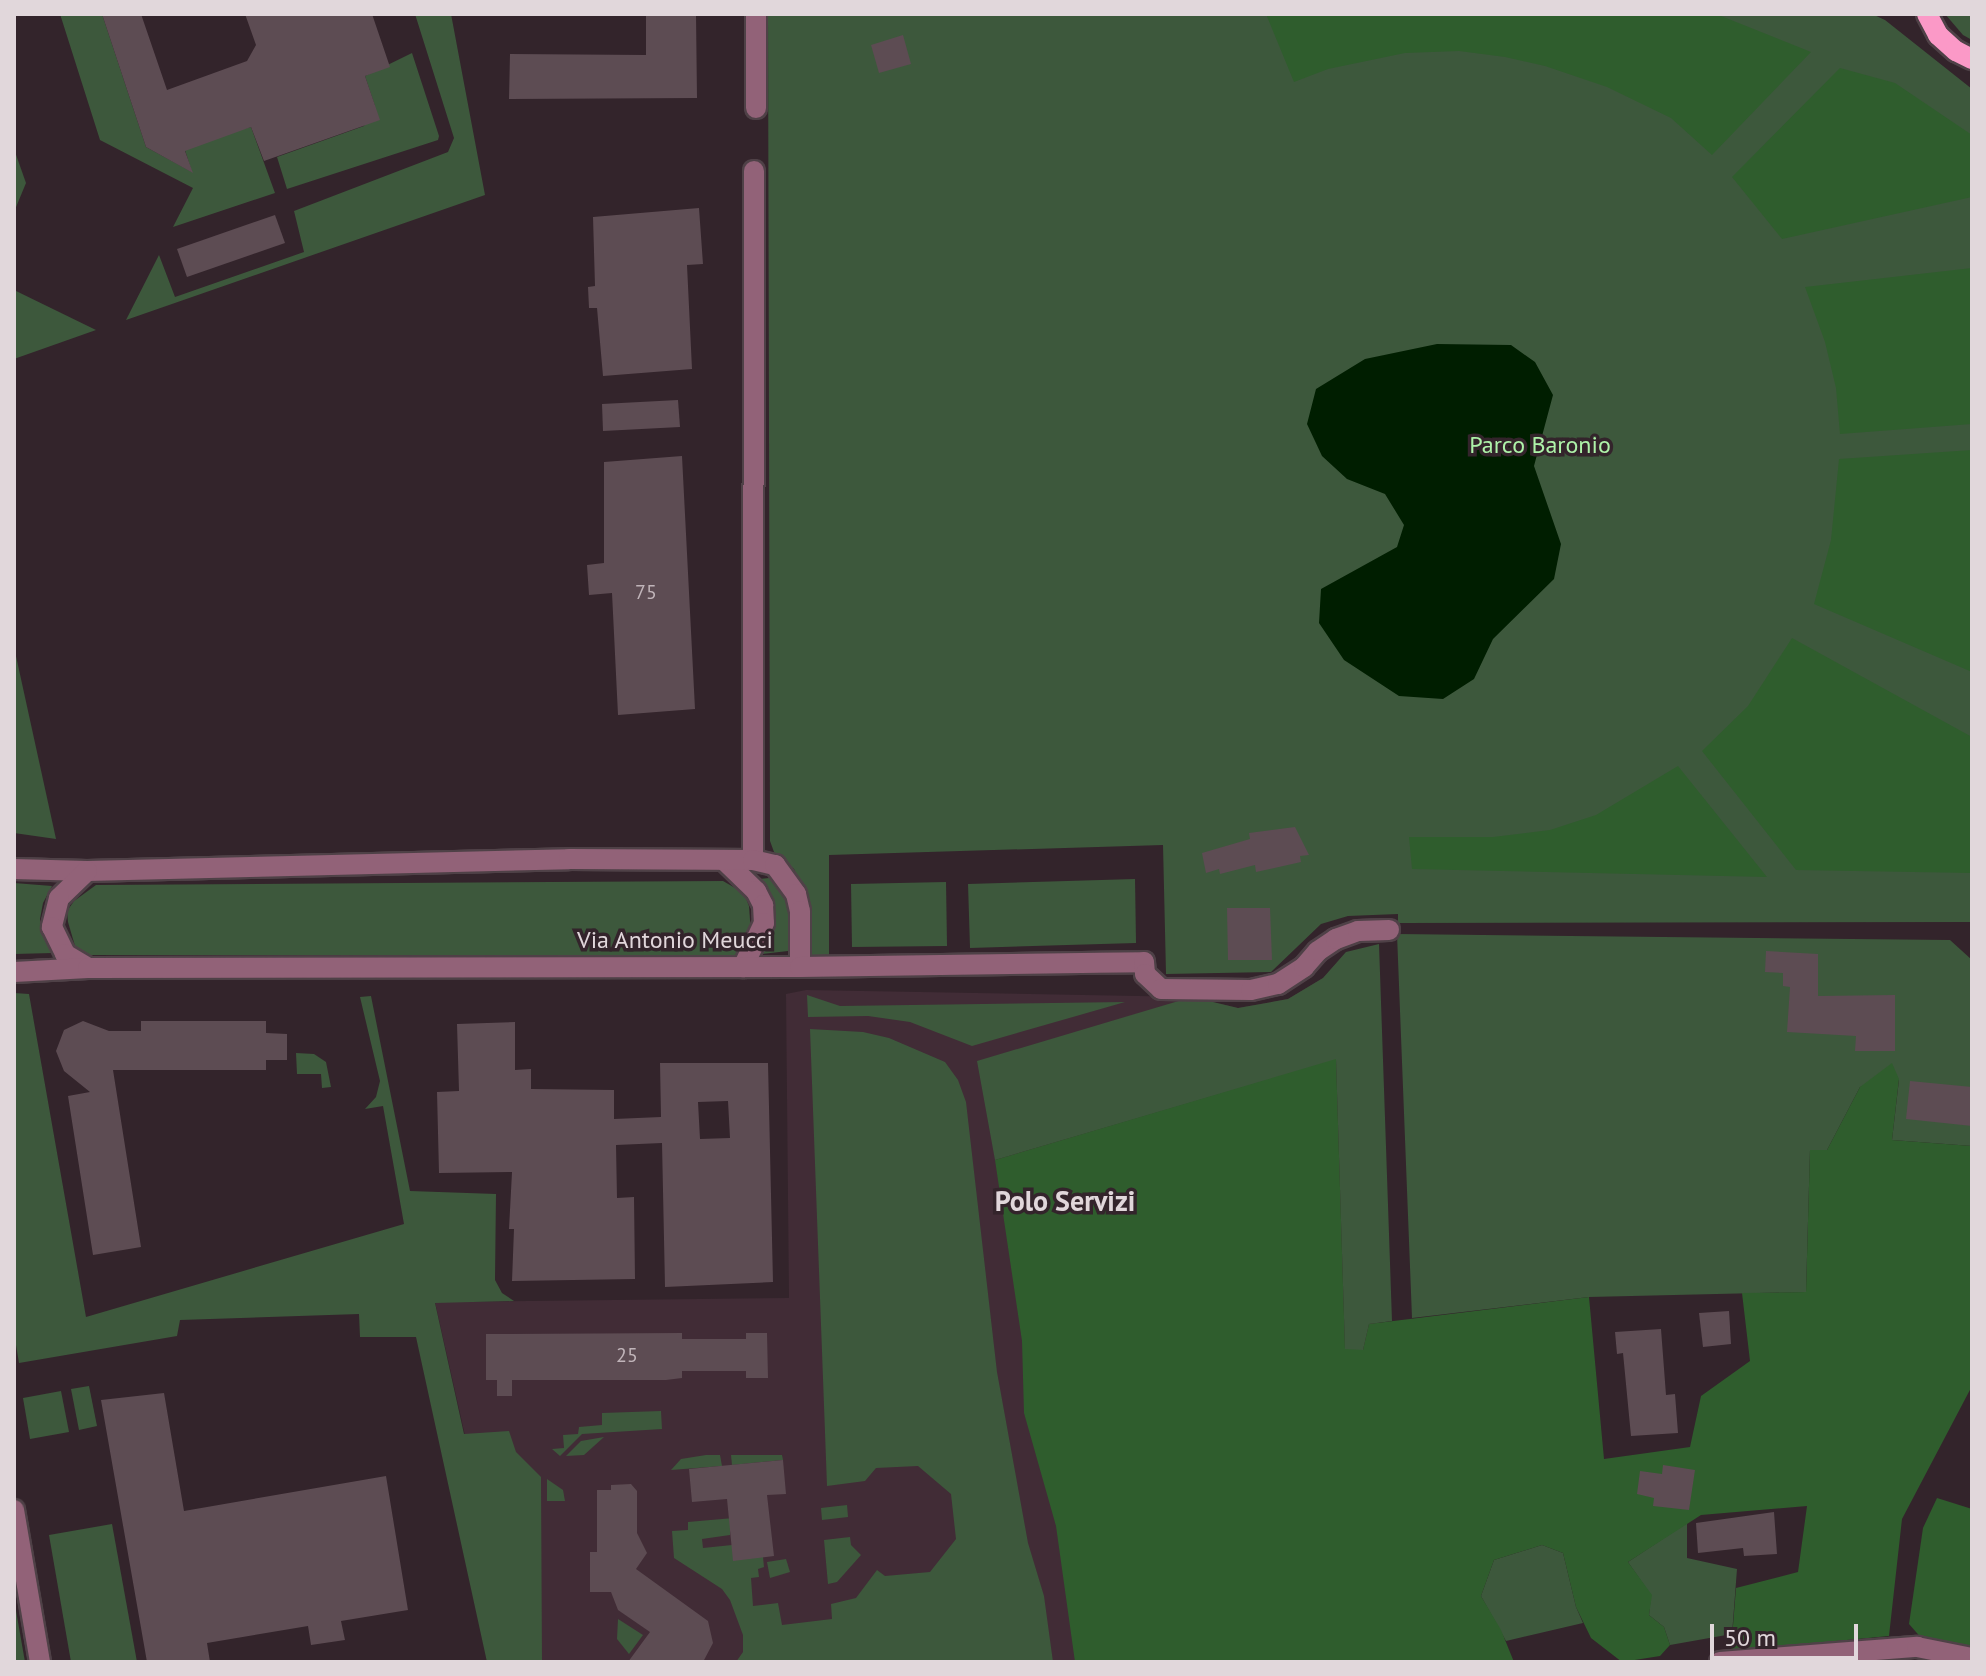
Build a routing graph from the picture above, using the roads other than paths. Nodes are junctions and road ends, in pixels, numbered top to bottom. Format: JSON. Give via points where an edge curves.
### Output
{"nodes":[{"id":1,"x":756,"y":14,"type":"edge"},
{"id":2,"x":1910,"y":14,"type":"edge"},
{"id":3,"x":1927,"y":14,"type":"edge"},
{"id":4,"x":1938,"y":35,"type":"junction"},
{"id":5,"x":1972,"y":59,"type":"edge"},
{"id":6,"x":756,"y":108,"type":"dead end"},
{"id":7,"x":754,"y":171,"type":"dead end"},
{"id":8,"x":724,"y":860,"type":"junction"},
{"id":9,"x":753,"y":860,"type":"junction"},
{"id":10,"x":14,"y":869,"type":"edge"},
{"id":11,"x":87,"y":871,"type":"junction"},
{"id":12,"x":1389,"y":930,"type":"dead end"},
{"id":13,"x":743,"y":967,"type":"junction"},
{"id":14,"x":800,"y":967,"type":"junction"},
{"id":15,"x":88,"y":968,"type":"junction"},
{"id":16,"x":14,"y":972,"type":"edge"},
{"id":17,"x":14,"y":1510,"type":"edge"},
{"id":18,"x":1972,"y":1658,"type":"edge"},
{"id":19,"x":40,"y":1662,"type":"edge"},
{"id":20,"x":1720,"y":1662,"type":"edge"}],
"edges":[{"from":1,"to":6,"type":"street"},
{"from":2,"to":4,"type":"main road"},
{"from":3,"to":4,"type":"main road"},
{"from":4,"to":5,"type":"main road"},
{"from":7,"to":9,"type":"street"},
{"from":8,"to":9,"type":"street"},
{"from":8,"to":11,"type":"street"},
{"from":8,"to":13,"type":"street","via":[[763,905],[764,923]]},
{"from":9,"to":14,"type":"street","name":"Via Antonio Meucci","via":[[775,865],[796,894]]},
{"from":10,"to":11,"type":"street"},
{"from":11,"to":15,"type":"street","via":[[59,898],[52,927],[65,954]]},
{"from":12,"to":14,"type":"street","via":[[1358,931],[1336,939],[1278,984],[1251,990],[1161,989],[1145,974],[1144,962]]},
{"from":13,"to":14,"type":"street","name":"Via Antonio Meucci"},
{"from":13,"to":15,"type":"street","name":"Via Antonio Meucci"},
{"from":15,"to":16,"type":"street","name":"Via Antonio Meucci"},
{"from":17,"to":19,"type":"street"},
{"from":18,"to":20,"type":"street","via":[[1917,1647]]}]}
